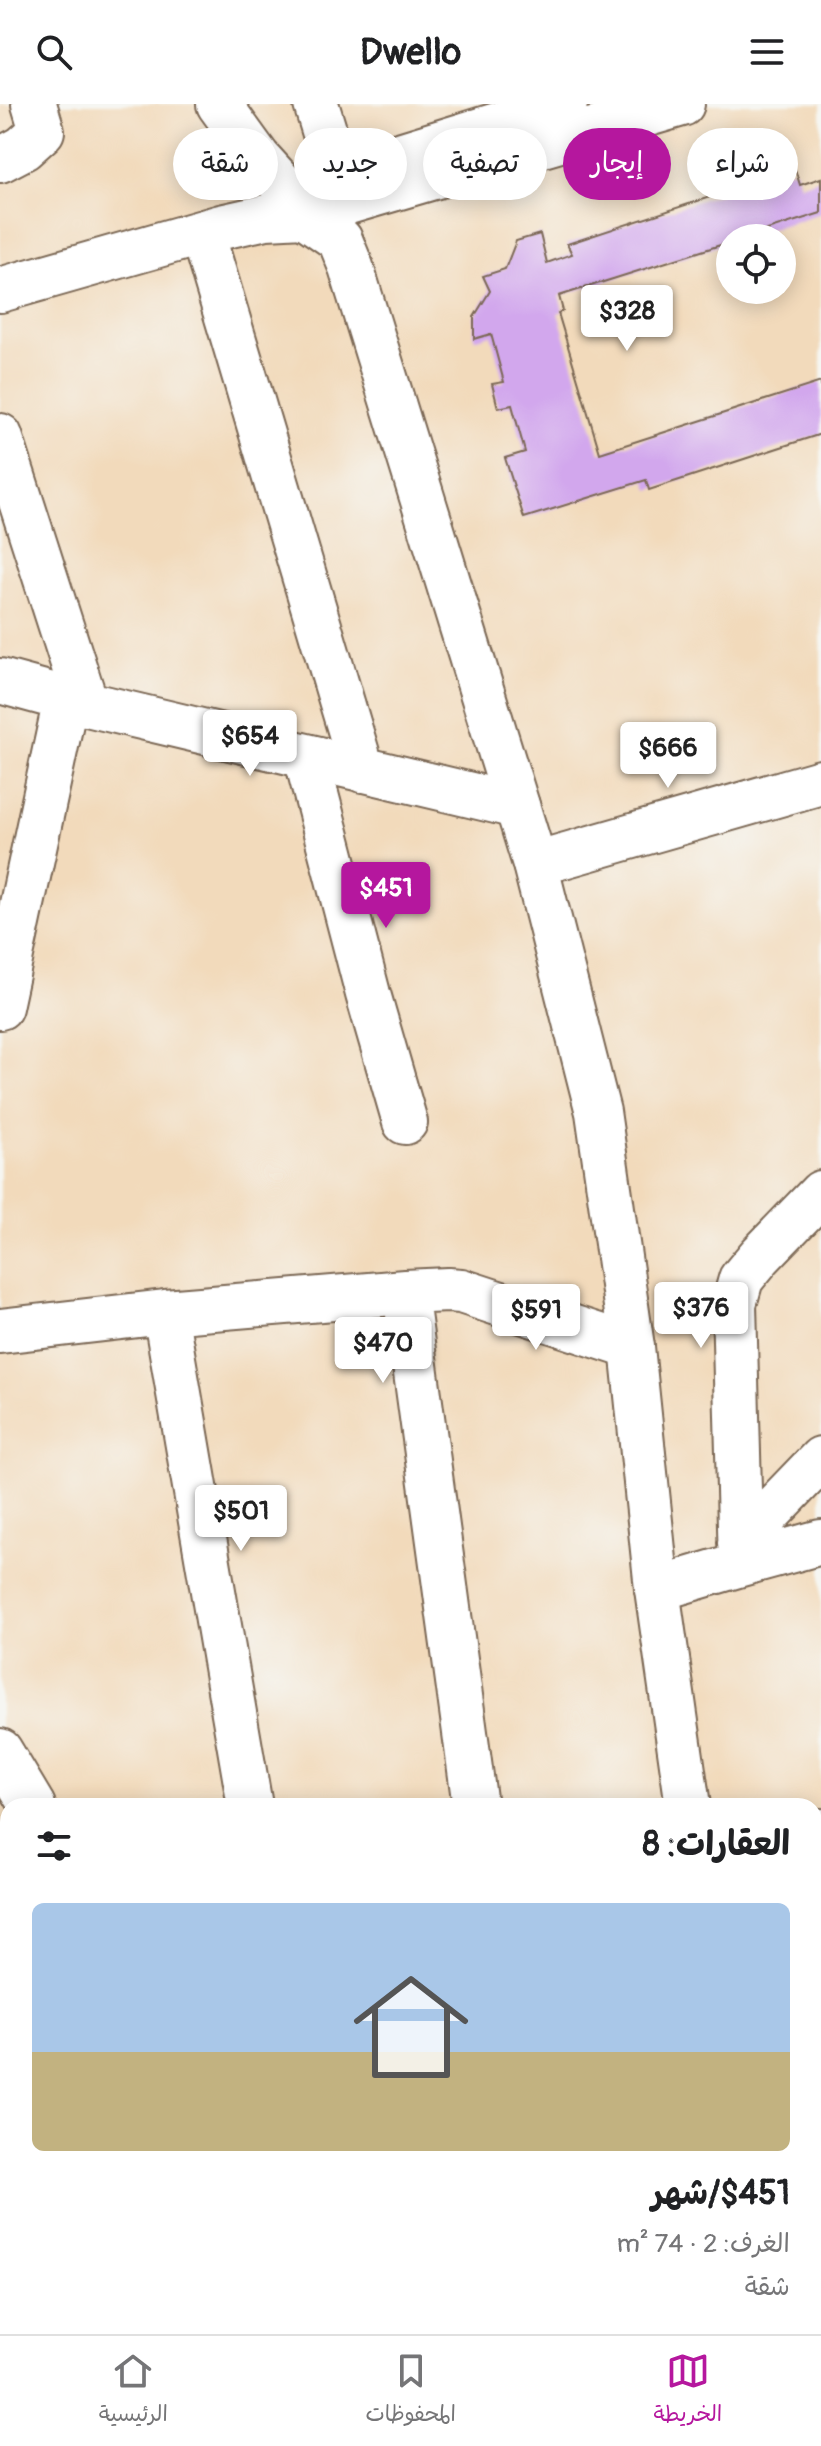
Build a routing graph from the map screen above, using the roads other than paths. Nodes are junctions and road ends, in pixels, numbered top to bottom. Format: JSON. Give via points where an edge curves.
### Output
{"nodes":[{"id":1,"x":34,"y":104,"type":"edge"},
{"id":2,"x":219,"y":104,"type":"edge"},
{"id":3,"x":316,"y":104,"type":"edge"},
{"id":4,"x":565,"y":104,"type":"edge"},
{"id":5,"x":682,"y":104,"type":"edge"},
{"id":6,"x":0,"y":160,"type":"edge"},
{"id":7,"x":341,"y":205,"type":"junction"},
{"id":8,"x":286,"y":208,"type":"junction"},
{"id":9,"x":202,"y":233,"type":"junction"},
{"id":10,"x":0,"y":290,"type":"edge"},
{"id":11,"x":0,"y":436,"type":"edge"},
{"id":12,"x":0,"y":681,"type":"edge"},
{"id":13,"x":76,"y":702,"type":"junction"},
{"id":14,"x":306,"y":756,"type":"junction"},
{"id":15,"x":362,"y":770,"type":"junction"},
{"id":16,"x":821,"y":782,"type":"edge"},
{"id":17,"x":517,"y":806,"type":"junction"},
{"id":18,"x":535,"y":864,"type":"junction"},
{"id":19,"x":15,"y":868,"type":"edge"},
{"id":20,"x":0,"y":1007,"type":"edge"},
{"id":21,"x":405,"y":1122,"type":"dead end"},
{"id":22,"x":821,"y":1193,"type":"edge"},
{"id":23,"x":405,"y":1292,"type":"junction"},
{"id":24,"x":165,"y":1312,"type":"junction"},
{"id":25,"x":0,"y":1331,"type":"edge"},
{"id":26,"x":632,"y":1347,"type":"junction"},
{"id":27,"x":821,"y":1459,"type":"edge"},
{"id":28,"x":821,"y":1542,"type":"edge"},
{"id":29,"x":741,"y":1553,"type":"junction"},
{"id":30,"x":657,"y":1589,"type":"junction"},
{"id":31,"x":0,"y":1751,"type":"edge"},
{"id":32,"x":28,"y":1798,"type":"edge"},
{"id":33,"x":249,"y":1798,"type":"edge"},
{"id":34,"x":474,"y":1798,"type":"edge"},
{"id":35,"x":687,"y":1798,"type":"edge"}],
"edges":[{"from":1,"to":6,"type":"street","via":[[42,131]]},
{"from":2,"to":8,"type":"street"},
{"from":3,"to":7,"type":"street"},
{"from":4,"to":7,"type":"street"},
{"from":5,"to":7,"type":"street"},
{"from":7,"to":8,"type":"street"},
{"from":7,"to":8,"type":"street"},
{"from":7,"to":17,"type":"street","via":[[365,306]]},
{"from":8,"to":9,"type":"street"},
{"from":9,"to":10,"type":"street"},
{"from":9,"to":15,"type":"street"},
{"from":11,"to":13,"type":"street"},
{"from":12,"to":13,"type":"street"},
{"from":13,"to":14,"type":"street"},
{"from":13,"to":19,"type":"street"},
{"from":14,"to":15,"type":"street"},
{"from":14,"to":21,"type":"street"},
{"from":15,"to":17,"type":"street"},
{"from":16,"to":18,"type":"street"},
{"from":17,"to":18,"type":"street"},
{"from":18,"to":26,"type":"street","via":[[598,1112]]},
{"from":19,"to":20,"type":"street"},
{"from":22,"to":29,"type":"street","via":[[741,1279],[734,1304]]},
{"from":23,"to":24,"type":"street"},
{"from":23,"to":26,"type":"street","via":[[461,1291]]},
{"from":23,"to":34,"type":"street"},
{"from":24,"to":25,"type":"street"},
{"from":24,"to":33,"type":"street"},
{"from":26,"to":30,"type":"street"},
{"from":27,"to":29,"type":"street"},
{"from":28,"to":29,"type":"street"},
{"from":29,"to":30,"type":"street"},
{"from":30,"to":35,"type":"street"},
{"from":31,"to":32,"type":"street"}]}
